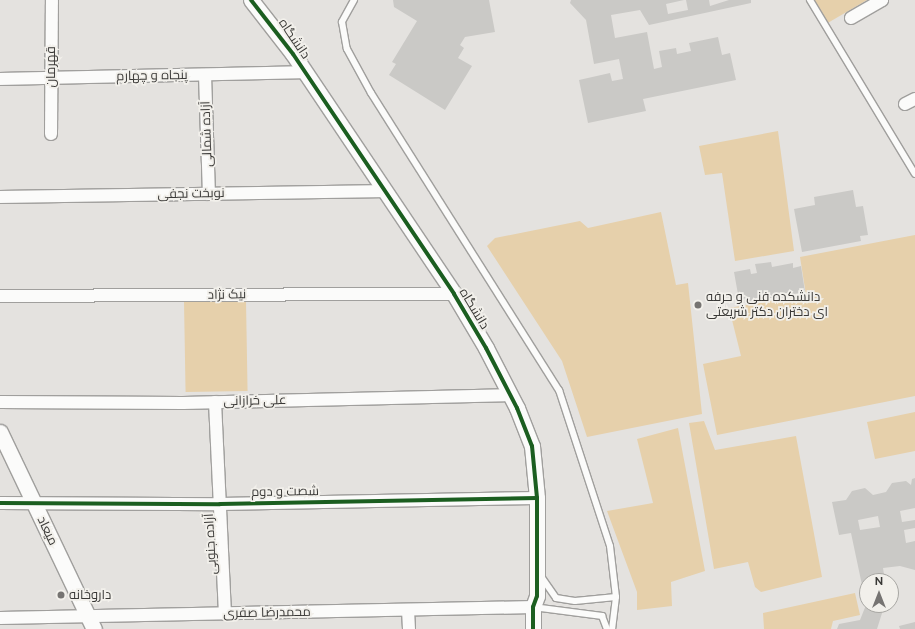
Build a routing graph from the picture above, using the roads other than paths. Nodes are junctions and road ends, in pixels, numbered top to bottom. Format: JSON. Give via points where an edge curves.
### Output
{"nodes":[{"id":1,"x":52,"y":0,"type":"edge"},
{"id":2,"x":251,"y":0,"type":"edge"},
{"id":3,"x":354,"y":0,"type":"edge"},
{"id":4,"x":810,"y":0,"type":"edge"},
{"id":5,"x":882,"y":0,"type":"edge"},
{"id":6,"x":851,"y":18,"type":"dead end"},
{"id":7,"x":304,"y":72,"type":"junction"},
{"id":8,"x":205,"y":75,"type":"junction"},
{"id":9,"x":51,"y":78,"type":"junction"},
{"id":10,"x":0,"y":79,"type":"edge"},
{"id":11,"x":51,"y":134,"type":"dead end"},
{"id":12,"x":915,"y":174,"type":"edge"},
{"id":13,"x":383,"y":191,"type":"junction"},
{"id":14,"x":209,"y":194,"type":"junction"},
{"id":15,"x":0,"y":197,"type":"edge"},
{"id":16,"x":454,"y":294,"type":"junction"},
{"id":17,"x":0,"y":296,"type":"edge"},
{"id":18,"x":510,"y":395,"type":"junction"},
{"id":19,"x":0,"y":402,"type":"edge"},
{"id":20,"x":215,"y":402,"type":"junction"},
{"id":21,"x":0,"y":432,"type":"edge"},
{"id":22,"x":537,"y":498,"type":"junction"},
{"id":23,"x":33,"y":502,"type":"junction"},
{"id":24,"x":0,"y":503,"type":"edge"},
{"id":25,"x":220,"y":504,"type":"junction"},
{"id":26,"x":536,"y":570,"type":"junction"},
{"id":27,"x":616,"y":597,"type":"junction"},
{"id":28,"x":533,"y":607,"type":"junction"},
{"id":29,"x":408,"y":610,"type":"junction"},
{"id":30,"x":225,"y":614,"type":"junction"},
{"id":31,"x":0,"y":618,"type":"edge"},
{"id":32,"x":92,"y":623,"type":"edge"},
{"id":33,"x":409,"y":629,"type":"edge"},
{"id":34,"x":533,"y":629,"type":"edge"},
{"id":35,"x":607,"y":629,"type":"edge"},
{"id":36,"x":612,"y":629,"type":"edge"}],
"edges":[{"from":1,"to":9,"type":"street","name":"قهرمان"},
{"from":2,"to":7,"type":"street","name":"دانشگاه","via":[[268,18]]},
{"from":3,"to":27,"type":"lane","via":[[342,22],[347,49],[371,93],[559,390],[610,546]]},
{"from":4,"to":12,"type":"lane"},
{"from":5,"to":6,"type":"street"},
{"from":7,"to":8,"type":"street","name":"پنجاه و چهارم"},
{"from":7,"to":13,"type":"street","name":"دانشگاه"},
{"from":8,"to":9,"type":"street","name":"پنجاه و چهارم"},
{"from":8,"to":14,"type":"street","name":"آزاده شمالی"},
{"from":9,"to":10,"type":"street","name":"پنجاه و چهارم"},
{"from":9,"to":11,"type":"street","name":"قهرمان"},
{"from":13,"to":14,"type":"street","name":"نوبخت نجفی"},
{"from":13,"to":16,"type":"street","name":"دانشگاه"},
{"from":14,"to":15,"type":"street","name":"نوبخت نجفی"},
{"from":16,"to":17,"type":"street","name":"نیک نژاد"},
{"from":16,"to":18,"type":"street","name":"دانشگاه"},
{"from":18,"to":20,"type":"street","name":"علی خرازانی"},
{"from":18,"to":22,"type":"street","name":"دانشگاه","via":[[532,446]]},
{"from":19,"to":20,"type":"street","name":"علی خرازانی"},
{"from":20,"to":25,"type":"street","name":"آزاده جنوبی"},
{"from":21,"to":23,"type":"street","name":"میعاد"},
{"from":22,"to":25,"type":"street","name":"شصت و دوم"},
{"from":22,"to":26,"type":"street","name":"دانشگاه"},
{"from":23,"to":24,"type":"street","name":"شصت و دوم"},
{"from":23,"to":25,"type":"street","name":"شصت و دوم"},
{"from":23,"to":32,"type":"street","name":"میعاد"},
{"from":25,"to":30,"type":"street","name":"آزاده جنوبی"},
{"from":26,"to":27,"type":"lane","via":[[556,598],[575,601]]},
{"from":26,"to":28,"type":"street","name":"دانشگاه","via":[[537,596]]},
{"from":27,"to":36,"type":"lane"},
{"from":28,"to":29,"type":"street","name":"محمدرضا صفری"},
{"from":28,"to":34,"type":"street","name":"دانشگاه"},
{"from":28,"to":35,"type":"lane","via":[[602,616]]},
{"from":29,"to":30,"type":"street","name":"محمدرضا صفری"},
{"from":29,"to":33,"type":"street"},
{"from":30,"to":32,"type":"street","name":"محمدرضا صفری"},
{"from":31,"to":32,"type":"street","name":"محمدرضا صفری"}]}
